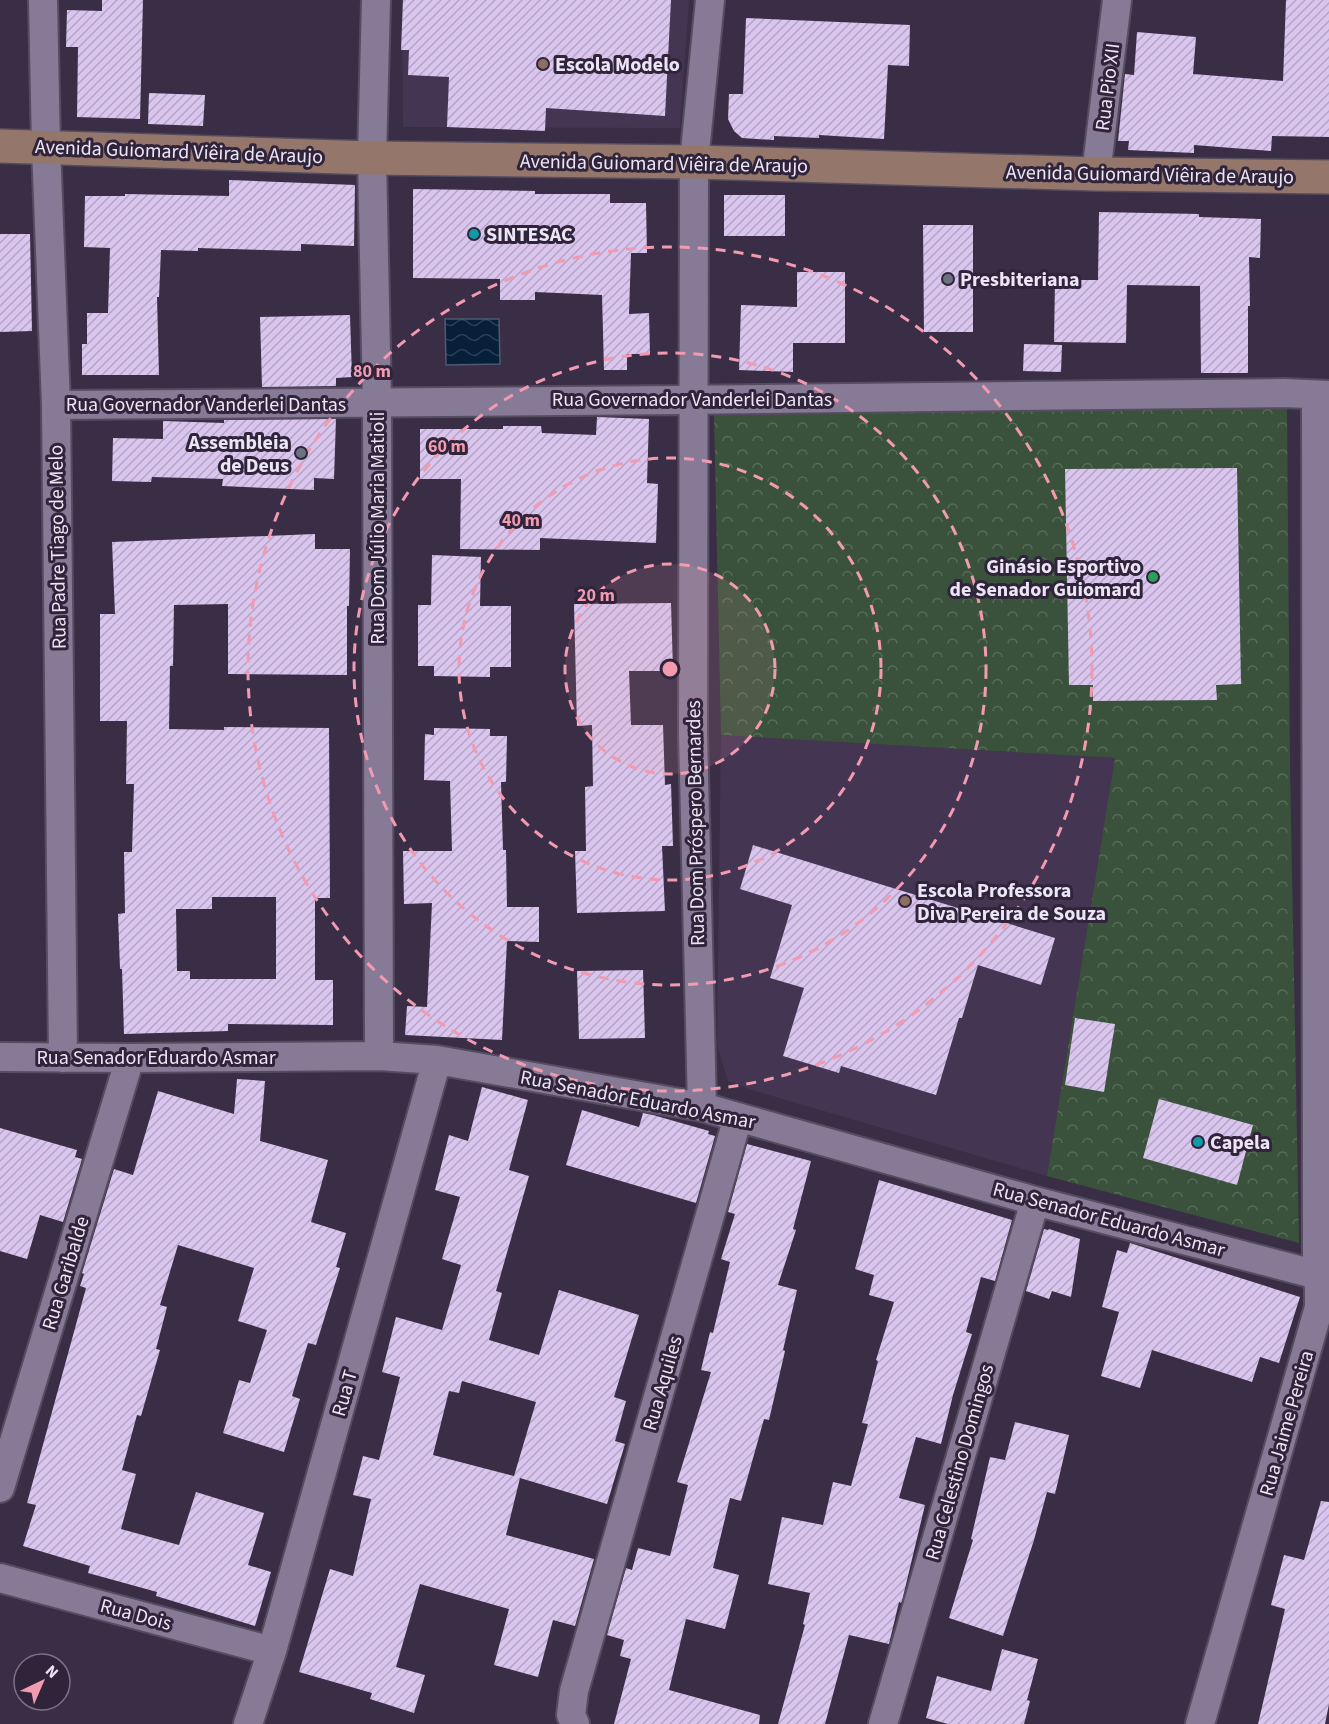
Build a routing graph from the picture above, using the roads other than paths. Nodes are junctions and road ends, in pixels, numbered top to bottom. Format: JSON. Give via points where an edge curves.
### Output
{"nodes":[{"id":1,"x":43,"y":0,"type":"edge"},
{"id":2,"x":376,"y":0,"type":"edge"},
{"id":3,"x":710,"y":0,"type":"edge"},
{"id":4,"x":1117,"y":0,"type":"edge"},
{"id":5,"x":0,"y":146,"type":"edge"},
{"id":6,"x":46,"y":147,"type":"junction"},
{"id":7,"x":372,"y":158,"type":"junction"},
{"id":8,"x":694,"y":162,"type":"junction"},
{"id":9,"x":1096,"y":174,"type":"junction"},
{"id":10,"x":1329,"y":177,"type":"edge"},
{"id":11,"x":1322,"y":395,"type":"edge"},
{"id":12,"x":693,"y":399,"type":"junction"},
{"id":13,"x":377,"y":402,"type":"junction"},
{"id":14,"x":56,"y":405,"type":"junction"},
{"id":15,"x":379,"y":1056,"type":"junction"},
{"id":16,"x":0,"y":1057,"type":"edge"},
{"id":17,"x":63,"y":1058,"type":"junction"},
{"id":18,"x":130,"y":1058,"type":"junction"},
{"id":19,"x":437,"y":1060,"type":"junction"},
{"id":20,"x":702,"y":1107,"type":"junction"},
{"id":21,"x":738,"y":1117,"type":"junction"},
{"id":22,"x":1035,"y":1201,"type":"junction"},
{"id":23,"x":1323,"y":1276,"type":"edge"},
{"id":24,"x":0,"y":1488,"type":"edge"},
{"id":25,"x":0,"y":1578,"type":"edge"},
{"id":26,"x":272,"y":1651,"type":"junction"},
{"id":27,"x":248,"y":1724,"type":"edge"},
{"id":28,"x":575,"y":1724,"type":"edge"},
{"id":29,"x":883,"y":1724,"type":"edge"},
{"id":30,"x":1200,"y":1724,"type":"edge"}],
"edges":[{"from":1,"to":6,"type":"street","name":"Rua Padre Tiago de Melo"},
{"from":2,"to":7,"type":"street","name":"Rua Dom Júlio Maria Matioli"},
{"from":3,"to":8,"type":"street","name":"Rua Dom Próspero Bernardes"},
{"from":4,"to":9,"type":"street","name":"Rua Pio XII"},
{"from":5,"to":6,"type":"street","name":"Avenida Guiomard Viêira de Araujo"},
{"from":6,"to":7,"type":"street","name":"Avenida Guiomard Viêira de Araujo"},
{"from":6,"to":14,"type":"street","name":"Rua Padre Tiago de Melo"},
{"from":7,"to":8,"type":"street","name":"Avenida Guiomard Viêira de Araujo"},
{"from":7,"to":13,"type":"street","name":"Rua Dom Júlio Maria Matioli"},
{"from":8,"to":9,"type":"street","name":"Avenida Guiomard Viêira de Araujo"},
{"from":8,"to":12,"type":"street","name":"Rua Dom Próspero Bernardes"},
{"from":9,"to":10,"type":"street","name":"Avenida Guiomard Viêira de Araujo"},
{"from":11,"to":12,"type":"street","name":"Rua Governador Vanderlei Dantas"},
{"from":11,"to":23,"type":"street","name":"Rua Jaime Pereira"},
{"from":12,"to":13,"type":"street","name":"Rua Governador Vanderlei Dantas"},
{"from":12,"to":20,"type":"street","name":"Rua Dom Próspero Bernardes","via":[[693,733]]},
{"from":13,"to":14,"type":"street","name":"Rua Governador Vanderlei Dantas"},
{"from":13,"to":15,"type":"street","name":"Rua Dom Júlio Maria Matioli"},
{"from":14,"to":17,"type":"street","name":"Rua Padre Tiago de Melo"},
{"from":15,"to":18,"type":"street","name":"Rua Senador Eduardo Asmar"},
{"from":15,"to":19,"type":"street","name":"Rua Senador Eduardo Asmar"},
{"from":16,"to":17,"type":"street","name":"Rua Senador Eduardo Asmar"},
{"from":17,"to":18,"type":"street","name":"Rua Senador Eduardo Asmar"},
{"from":18,"to":24,"type":"street","name":"Rua Garibalde"},
{"from":19,"to":20,"type":"street","name":"Rua Senador Eduardo Asmar"},
{"from":19,"to":26,"type":"street","name":"Rua T"},
{"from":20,"to":21,"type":"street","name":"Rua Senador Eduardo Asmar"},
{"from":21,"to":22,"type":"street","name":"Rua Senador Eduardo Asmar"},
{"from":21,"to":28,"type":"street","name":"Rua Aquiles","via":[[585,1650],[572,1706]]},
{"from":22,"to":23,"type":"street","name":"Rua Senador Eduardo Asmar"},
{"from":22,"to":29,"type":"street","name":"Rua Celestino Domingos"},
{"from":23,"to":30,"type":"street","name":"Rua Jaime Pereira","via":[[1319,1307]]},
{"from":25,"to":26,"type":"street","name":"Rua Dois"},
{"from":26,"to":27,"type":"street","name":"Rua T"}]}
